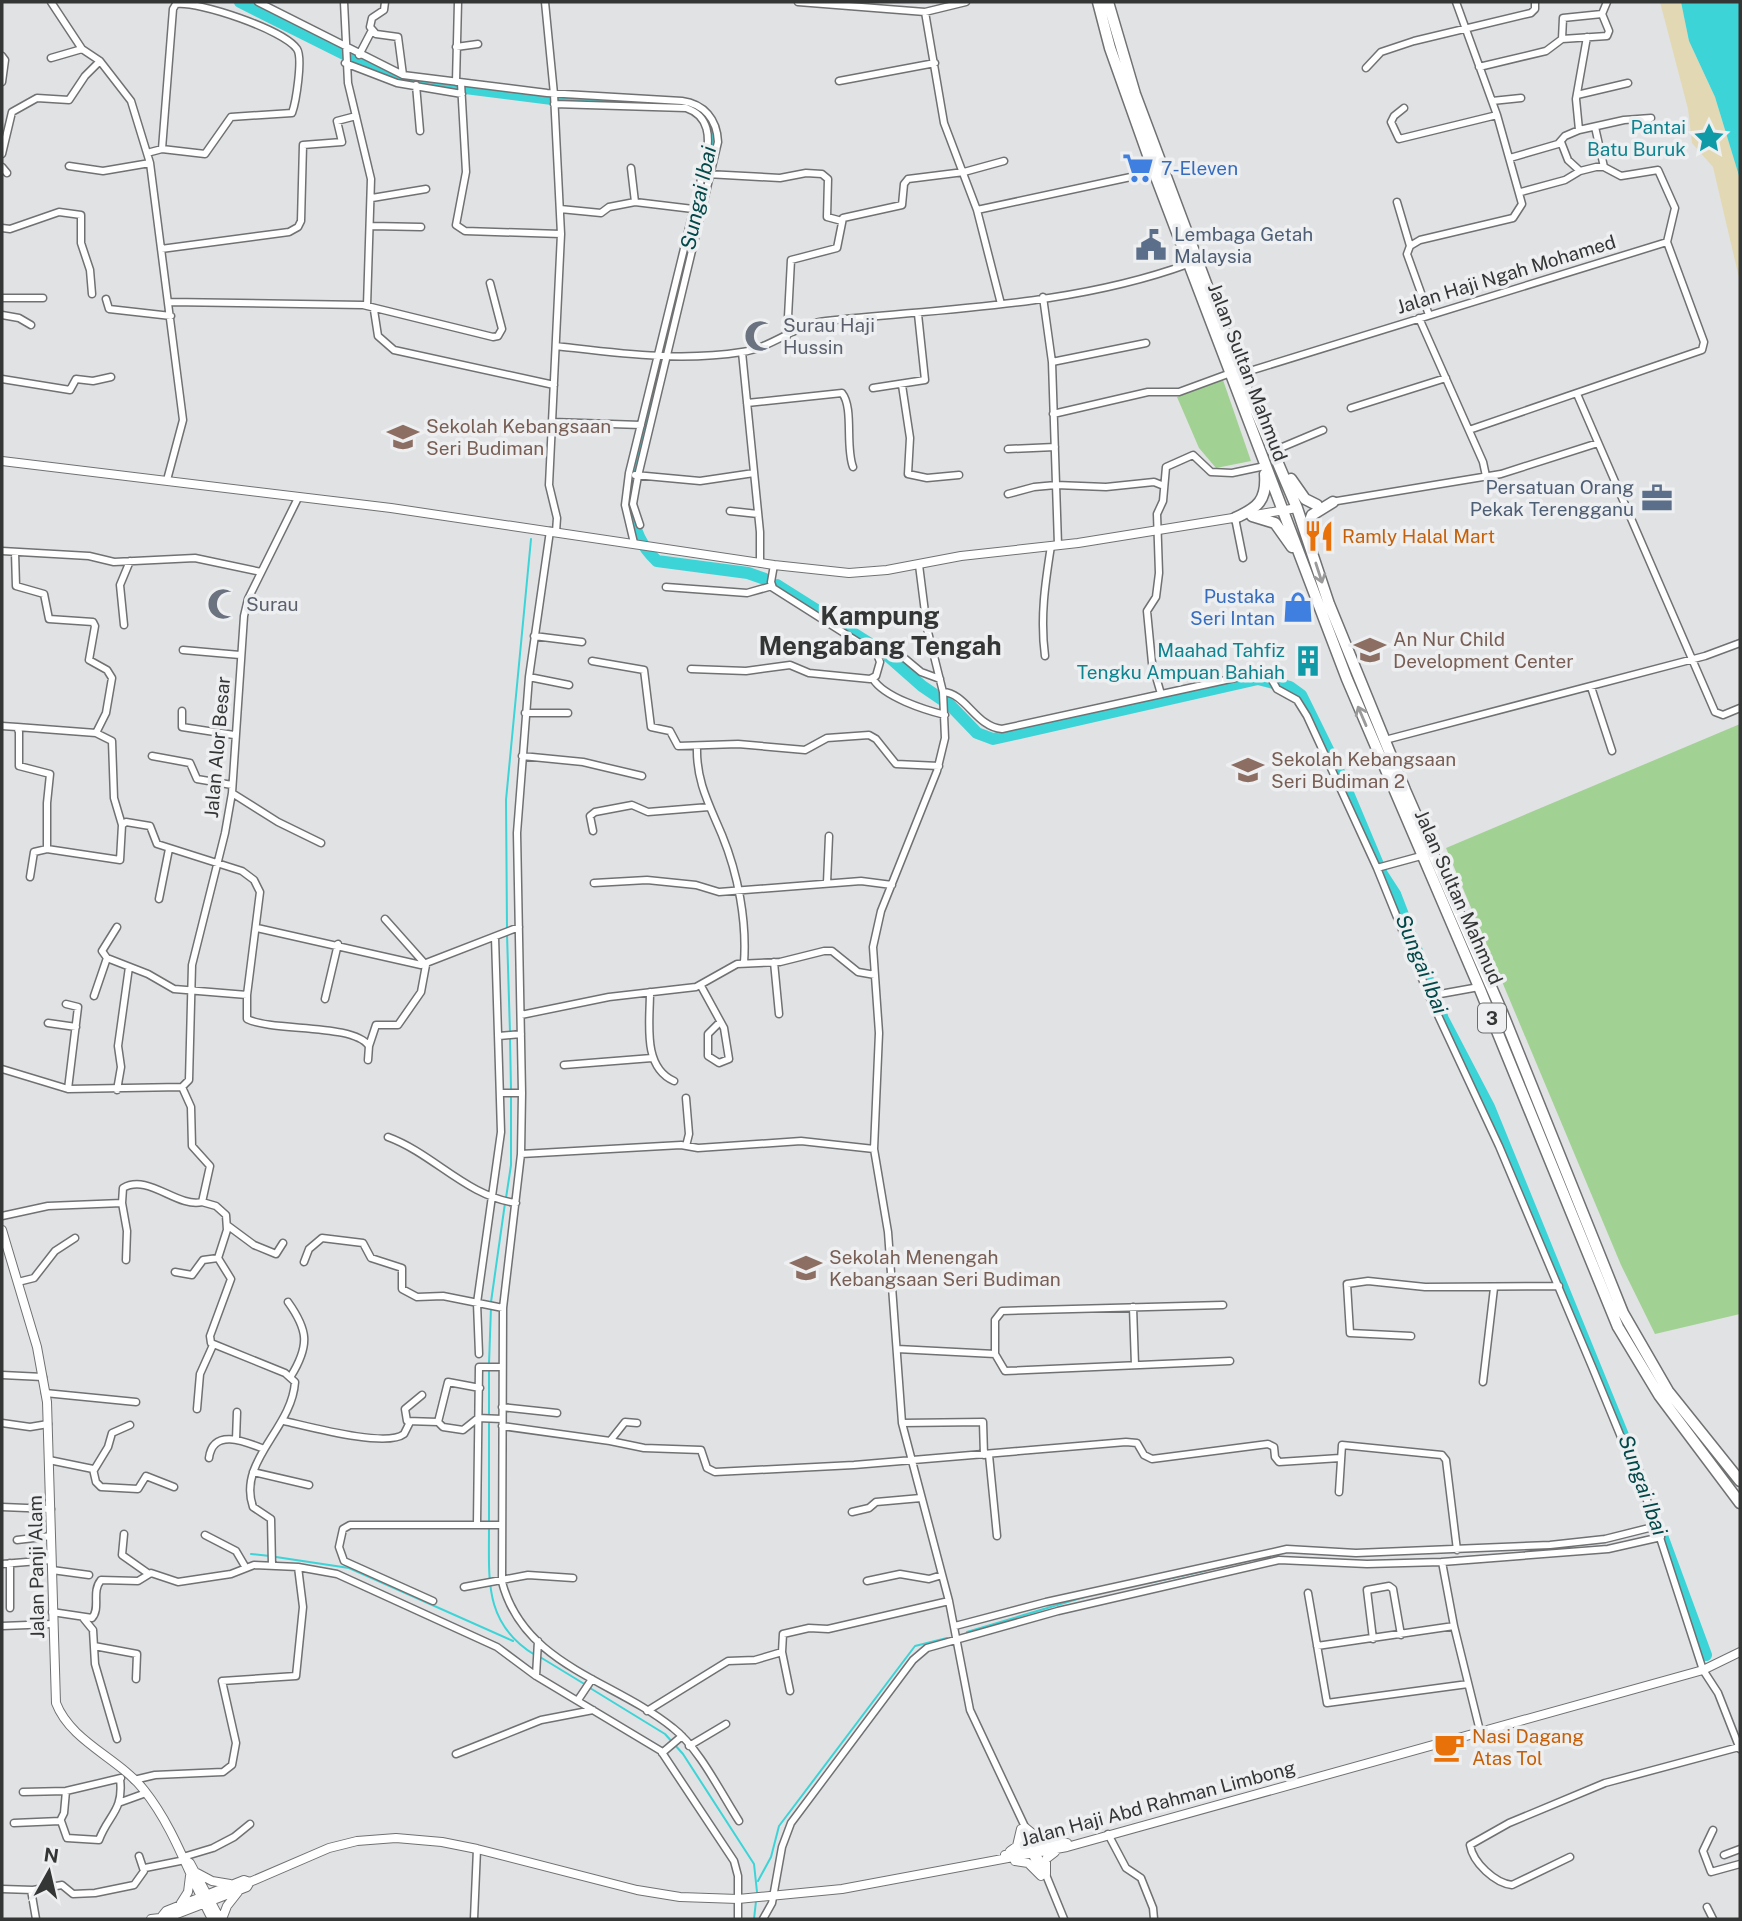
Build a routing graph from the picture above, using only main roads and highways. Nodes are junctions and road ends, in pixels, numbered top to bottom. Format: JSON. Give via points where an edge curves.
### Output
{"nodes":[{"id":1,"x":1098,"y":2,"type":"edge"},
{"id":2,"x":1108,"y":2,"type":"edge"},
{"id":3,"x":1234,"y":374,"type":"junction"},
{"id":4,"x":2,"y":461,"type":"edge"},
{"id":5,"x":1265,"y":466,"type":"junction"},
{"id":6,"x":1281,"y":466,"type":"junction"},
{"id":7,"x":1333,"y":502,"type":"road end"},
{"id":8,"x":1317,"y":505,"type":"road end"},
{"id":9,"x":1297,"y":508,"type":"junction"},
{"id":10,"x":1284,"y":510,"type":"junction"},
{"id":11,"x":1252,"y":516,"type":"junction"},
{"id":12,"x":1235,"y":518,"type":"junction"},
{"id":13,"x":1306,"y":535,"type":"junction"},
{"id":14,"x":1300,"y":558,"type":"junction"},
{"id":15,"x":1455,"y":903,"type":"junction"},
{"id":16,"x":1443,"y":908,"type":"junction"},
{"id":17,"x":2,"y":1230,"type":"edge"},
{"id":18,"x":6,"y":1258,"type":"edge"},
{"id":19,"x":1740,"y":1481,"type":"edge"},
{"id":20,"x":1740,"y":1503,"type":"edge"},
{"id":21,"x":1740,"y":1652,"type":"edge"},
{"id":22,"x":1068,"y":1844,"type":"junction"},
{"id":23,"x":995,"y":1859,"type":"junction"},
{"id":24,"x":192,"y":1873,"type":"junction"},
{"id":25,"x":236,"y":1887,"type":"junction"},
{"id":26,"x":205,"y":1899,"type":"junction"},
{"id":27,"x":180,"y":1909,"type":"junction"},
{"id":28,"x":151,"y":1919,"type":"edge"},
{"id":29,"x":212,"y":1919,"type":"edge"},
{"id":30,"x":221,"y":1919,"type":"edge"}],
"edges":[{"from":1,"to":3,"type":"highway","name":"Jalan Sultan Mahmud","number":"3","via":[[1154,172]]},
{"from":2,"to":3,"type":"highway","name":"Jalan Sultan Mahmud","number":"3","via":[[1135,94]]},
{"from":3,"to":5,"type":"highway","name":"Jalan Sultan Mahmud","number":"3"},
{"from":3,"to":6,"type":"highway","name":"Jalan Sultan Mahmud","number":"3"},
{"from":4,"to":12,"type":"main road","via":[[849,573]]},
{"from":5,"to":10,"type":"highway","name":"Jalan Sultan Mahmud","number":"3"},
{"from":5,"to":12,"type":"highway","via":[[1261,504]]},
{"from":6,"to":8,"type":"highway","via":[[1306,499]]},
{"from":6,"to":9,"type":"highway","name":"Jalan Sultan Mahmud","number":"3"},
{"from":7,"to":13,"type":"highway","via":[[1312,515]]},
{"from":9,"to":10,"type":"main road"},
{"from":9,"to":13,"type":"highway","name":"Jalan Sultan Mahmud","number":"3"},
{"from":10,"to":11,"type":"main road"},
{"from":10,"to":14,"type":"highway","name":"Jalan Sultan Mahmud","number":"3"},
{"from":11,"to":12,"type":"main road"},
{"from":11,"to":14,"type":"highway","via":[[1275,523]]},
{"from":13,"to":15,"type":"highway","name":"Jalan Sultan Mahmud","number":"3","one_way":true,"via":[[1329,604]]},
{"from":16,"to":14,"type":"highway","name":"Jalan Sultan Mahmud","number":"3","one_way":true},
{"from":15,"to":16,"type":"highway"},
{"from":15,"to":19,"type":"highway","name":"Jalan Sultan Mahmud","number":"3","via":[[1632,1331],[1668,1391]]},
{"from":16,"to":20,"type":"highway","name":"Jalan Sultan Mahmud","number":"3","via":[[1628,1346]]},
{"from":17,"to":18,"type":"main road","name":"Jalan Panji Alam"},
{"from":18,"to":24,"type":"main road","name":"Jalan Panji Alam","via":[[18,1282],[46,1393],[54,1688],[59,1710],[75,1731],[146,1793]]},
{"from":21,"to":22,"type":"main road","name":"Jalan Haji Abd Rahman Limbong","via":[[1703,1670]]},
{"from":22,"to":23,"type":"main road","name":"Jalan Haji Abd Rahman Limbong"},
{"from":22,"to":23,"type":"main road","via":[[1043,1842],[1023,1827],[1017,1846]]},
{"from":22,"to":23,"type":"main road","via":[[1046,1859],[1044,1876],[1025,1861]]},
{"from":23,"to":25,"type":"main road","via":[[842,1889],[743,1899],[680,1897],[477,1849],[396,1838],[328,1848]]},
{"from":24,"to":25,"type":"main road"},
{"from":24,"to":26,"type":"main road","name":"Jalan Panji Alam"},
{"from":24,"to":27,"type":"main road"},
{"from":25,"to":26,"type":"main road"},
{"from":25,"to":30,"type":"main road"},
{"from":26,"to":27,"type":"main road"},
{"from":26,"to":29,"type":"main road"},
{"from":26,"to":30,"type":"main road"},
{"from":27,"to":28,"type":"main road"},
{"from":27,"to":29,"type":"main road"}]}
